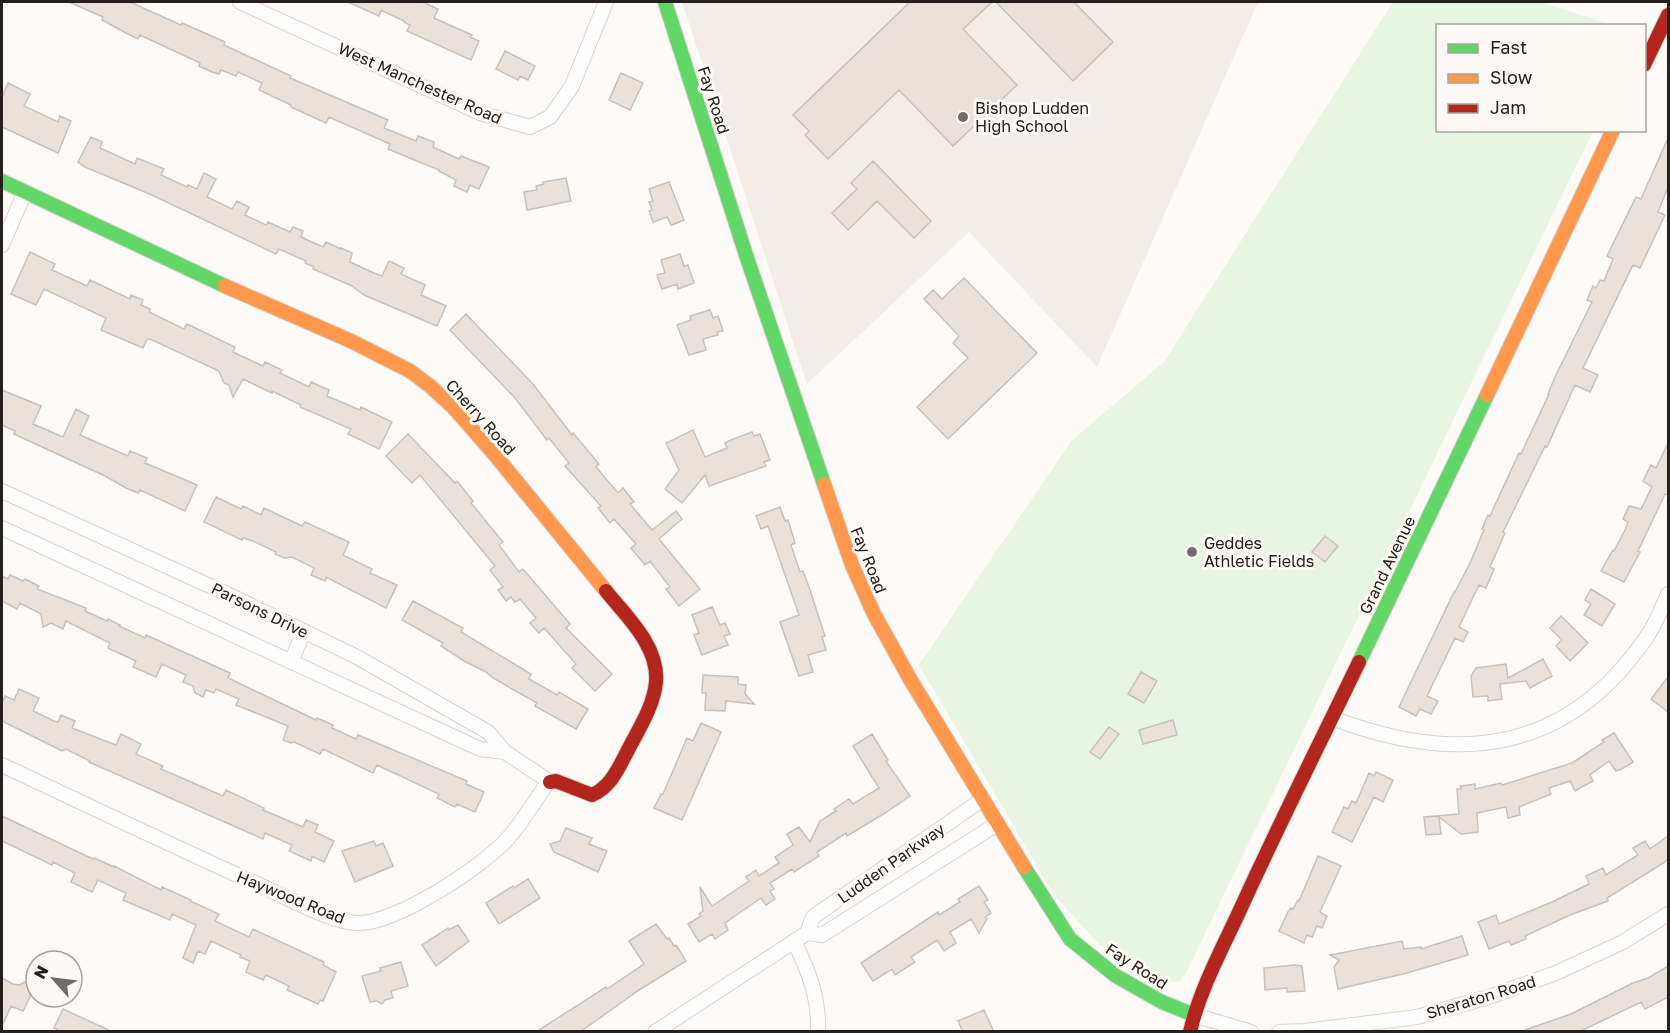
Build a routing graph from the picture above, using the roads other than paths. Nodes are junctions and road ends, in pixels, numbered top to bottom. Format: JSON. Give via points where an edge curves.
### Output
{"nodes":[{"id":1,"x":240,"y":2,"type":"edge"},
{"id":2,"x":606,"y":2,"type":"edge"},
{"id":3,"x":665,"y":2,"type":"edge"},
{"id":4,"x":1668,"y":15,"type":"edge"},
{"id":5,"x":1646,"y":61,"type":"edge"},
{"id":6,"x":1612,"y":132,"type":"edge"},
{"id":7,"x":2,"y":181,"type":"edge"},
{"id":8,"x":25,"y":192,"type":"junction"},
{"id":9,"x":2,"y":245,"type":"edge"},
{"id":10,"x":2,"y":490,"type":"edge"},
{"id":11,"x":2,"y":528,"type":"edge"},
{"id":12,"x":1668,"y":594,"type":"edge"},
{"id":13,"x":303,"y":631,"type":"junction"},
{"id":14,"x":291,"y":662,"type":"junction"},
{"id":15,"x":1332,"y":718,"type":"junction"},
{"id":16,"x":505,"y":752,"type":"junction"},
{"id":17,"x":2,"y":765,"type":"edge"},
{"id":18,"x":550,"y":782,"type":"junction"},
{"id":19,"x":982,"y":799,"type":"junction"},
{"id":20,"x":997,"y":824,"type":"junction"},
{"id":21,"x":1668,"y":914,"type":"edge"},
{"id":22,"x":807,"y":933,"type":"junction"},
{"id":23,"x":794,"y":941,"type":"junction"},
{"id":24,"x":1194,"y":1015,"type":"junction"},
{"id":25,"x":655,"y":1032,"type":"edge"},
{"id":26,"x":818,"y":1032,"type":"edge"},
{"id":27,"x":1190,"y":1032,"type":"edge"},
{"id":28,"x":1251,"y":1032,"type":"edge"},
{"id":29,"x":1279,"y":1032,"type":"edge"}],
"edges":[{"from":1,"to":2,"type":"street","name":"West Manchester Road","via":[[480,113],[530,127],[550,117],[572,86]]},
{"from":3,"to":19,"type":"street","name":"Fay Road","via":[[852,565],[889,642]]},
{"from":4,"to":5,"type":"street"},
{"from":6,"to":15,"type":"street","name":"Grand Avenue"},
{"from":7,"to":8,"type":"street","name":"Cherry Road"},
{"from":8,"to":9,"type":"street"},
{"from":8,"to":18,"type":"street","name":"Cherry Road","via":[[351,341],[410,371],[452,406],[652,653],[656,682],[652,702],[613,778],[603,790],[592,795]]},
{"from":10,"to":13,"type":"street","name":"Parsons Drive"},
{"from":11,"to":14,"type":"street","name":"Parsons Drive"},
{"from":12,"to":15,"type":"street","via":[[1648,634],[1622,669],[1592,699],[1563,718],[1519,737],[1449,746],[1368,732]]},
{"from":13,"to":14,"type":"street"},
{"from":13,"to":16,"type":"street","name":"Parsons Drive","via":[[357,657],[488,732]]},
{"from":14,"to":16,"type":"street","name":"Parsons Drive","via":[[480,749]]},
{"from":15,"to":24,"type":"street","name":"Grand Avenue","via":[[1278,826]]},
{"from":16,"to":18,"type":"street","name":"Parsons Drive"},
{"from":17,"to":18,"type":"street","name":"Haywood Road","via":[[304,905],[357,923],[394,915],[477,865],[509,837]]},
{"from":19,"to":20,"type":"street","name":"Fay Road"},
{"from":19,"to":22,"type":"street","name":"Ludden Parkway","via":[[813,917]]},
{"from":20,"to":22,"type":"street","name":"Ludden Parkway","via":[[822,935]]},
{"from":20,"to":24,"type":"street","name":"Fay Road","via":[[1070,939],[1116,976]]},
{"from":21,"to":29,"type":"street","name":"Sheraton Road","via":[[1623,942],[1556,973],[1489,997],[1417,1017]]},
{"from":22,"to":23,"type":"street","name":"Ludden Parkway"},
{"from":23,"to":25,"type":"street","name":"Ludden Parkway"},
{"from":23,"to":26,"type":"street","via":[[811,977],[819,1011]]},
{"from":24,"to":27,"type":"street"},
{"from":24,"to":28,"type":"street"}]}
